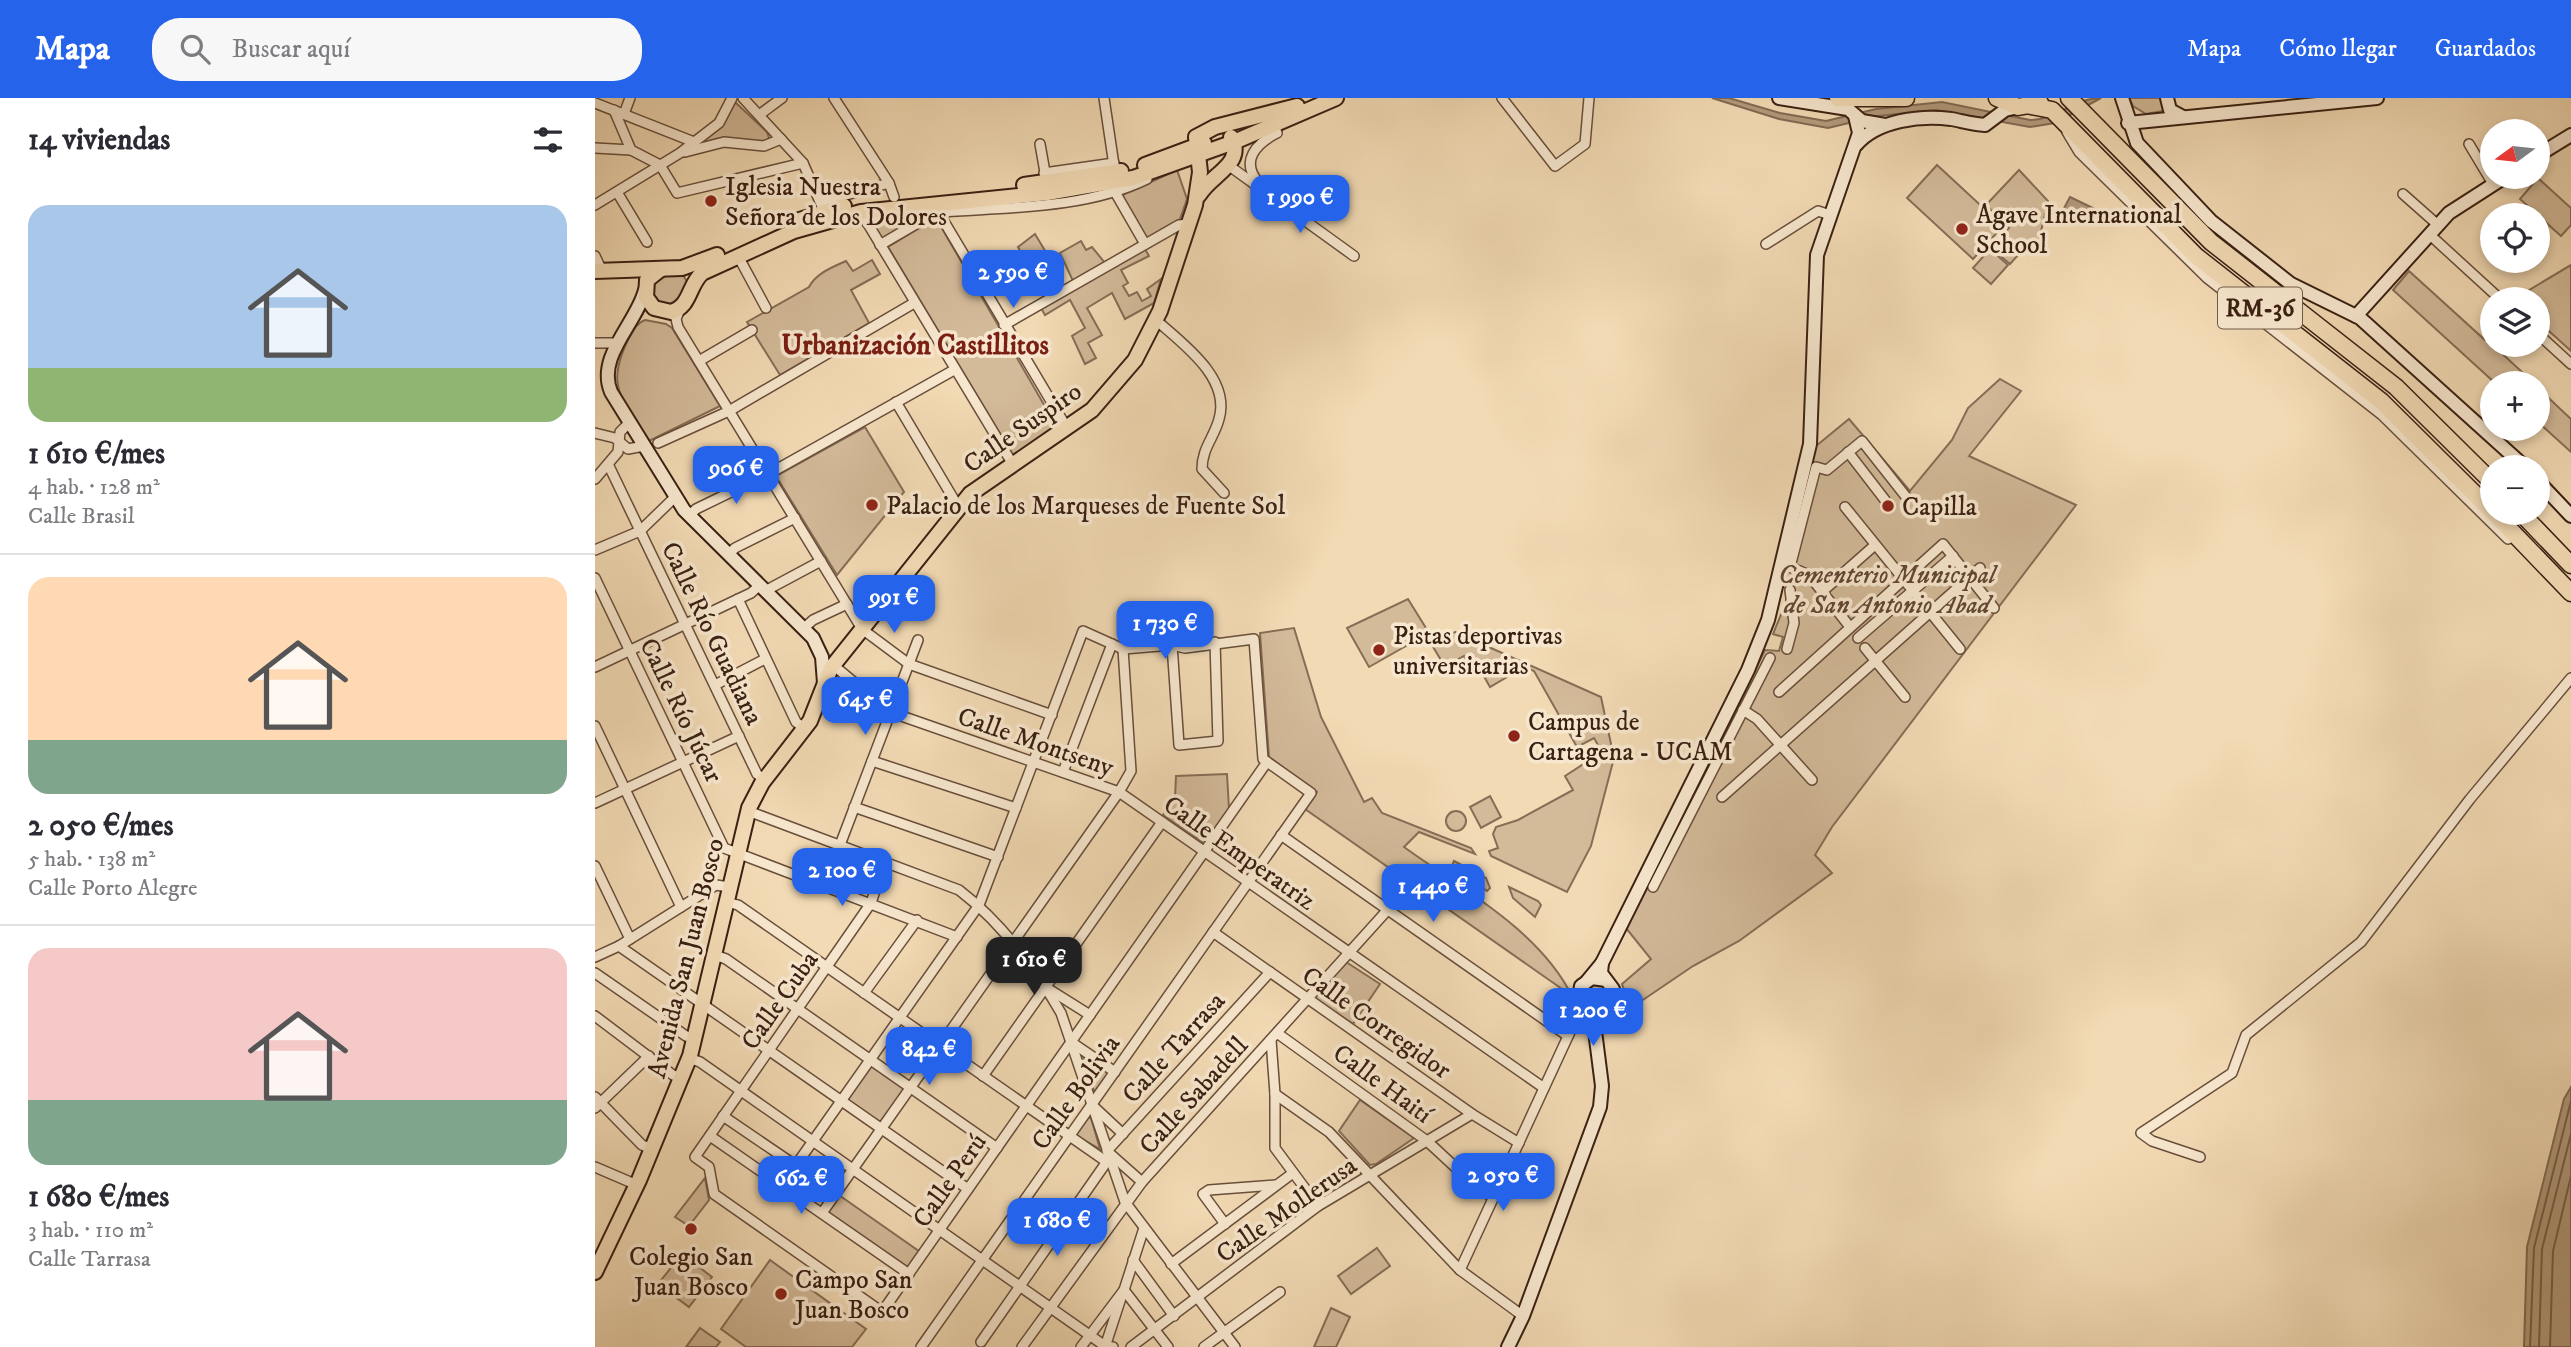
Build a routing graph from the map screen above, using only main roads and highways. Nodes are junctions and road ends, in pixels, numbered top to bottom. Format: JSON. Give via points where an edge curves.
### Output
{"nodes":[{"id":1,"x":1316,"y":98,"type":"edge"},
{"id":2,"x":1336,"y":98,"type":"edge"},
{"id":3,"x":1779,"y":98,"type":"edge"},
{"id":4,"x":1838,"y":98,"type":"edge"},
{"id":5,"x":1906,"y":98,"type":"edge"},
{"id":6,"x":1996,"y":98,"type":"edge"},
{"id":7,"x":2048,"y":98,"type":"edge"},
{"id":8,"x":2069,"y":98,"type":"edge"},
{"id":9,"x":2122,"y":98,"type":"edge"},
{"id":10,"x":2167,"y":98,"type":"edge"},
{"id":11,"x":2377,"y":98,"type":"edge"},
{"id":12,"x":1297,"y":106,"type":"junction"},
{"id":13,"x":2024,"y":106,"type":"junction"},
{"id":14,"x":1855,"y":116,"type":"junction"},
{"id":15,"x":2183,"y":117,"type":"junction"},
{"id":16,"x":1993,"y":120,"type":"junction"},
{"id":17,"x":2128,"y":123,"type":"junction"},
{"id":18,"x":1889,"y":125,"type":"junction"},
{"id":19,"x":2571,"y":135,"type":"edge"},
{"id":20,"x":1232,"y":138,"type":"junction"},
{"id":21,"x":1198,"y":147,"type":"junction"},
{"id":22,"x":1854,"y":148,"type":"junction"},
{"id":23,"x":2550,"y":148,"type":"edge"},
{"id":24,"x":1225,"y":167,"type":"junction"},
{"id":25,"x":2485,"y":189,"type":"edge"},
{"id":26,"x":1195,"y":205,"type":"junction"},
{"id":27,"x":666,"y":269,"type":"junction"},
{"id":28,"x":603,"y":271,"type":"edge"},
{"id":29,"x":645,"y":290,"type":"junction"},
{"id":30,"x":689,"y":293,"type":"junction"},
{"id":31,"x":660,"y":311,"type":"junction"},
{"id":32,"x":2356,"y":316,"type":"junction"},
{"id":33,"x":630,"y":320,"type":"junction"},
{"id":34,"x":2512,"y":455,"type":"edge"},
{"id":35,"x":2480,"y":470,"type":"edge"},
{"id":36,"x":2550,"y":494,"type":"edge"},
{"id":37,"x":2480,"y":499,"type":"edge"},
{"id":38,"x":2571,"y":516,"type":"edge"},
{"id":39,"x":2505,"y":525,"type":"edge"},
{"id":40,"x":2533,"y":525,"type":"edge"},
{"id":41,"x":2533,"y":562,"type":"road end"},
{"id":42,"x":2571,"y":565,"type":"edge"},
{"id":43,"x":2551,"y":573,"type":"junction"},
{"id":44,"x":2571,"y":593,"type":"edge"},
{"id":45,"x":852,"y":641,"type":"junction"},
{"id":46,"x":820,"y":649,"type":"junction"},
{"id":47,"x":829,"y":665,"type":"junction"},
{"id":48,"x":1602,"y":963,"type":"junction"},
{"id":49,"x":1588,"y":979,"type":"junction"},
{"id":50,"x":1606,"y":980,"type":"junction"},
{"id":51,"x":1590,"y":1010,"type":"junction"},
{"id":52,"x":600,"y":1251,"type":"edge"},
{"id":53,"x":595,"y":1272,"type":"edge"},
{"id":54,"x":1508,"y":1347,"type":"edge"}],
"edges":[{"from":1,"to":12,"type":"main road"},
{"from":2,"to":20,"type":"main road"},
{"from":3,"to":14,"type":"main road","via":[[1849,110]]},
{"from":4,"to":5,"type":"highway"},
{"from":6,"to":13,"type":"highway","number":"RM-36"},
{"from":6,"to":16,"type":"main road"},
{"from":7,"to":13,"type":"highway"},
{"from":8,"to":35,"type":"highway","number":"RM-36","via":[[2211,242],[2396,387]]},
{"from":9,"to":17,"type":"main road"},
{"from":10,"to":15,"type":"main road","via":[[2170,110]]},
{"from":11,"to":15,"type":"main road"},
{"from":12,"to":20,"type":"main road"},
{"from":12,"to":21,"type":"main road"},
{"from":13,"to":16,"type":"main road","via":[[2005,110]]},
{"from":13,"to":37,"type":"highway","number":"RM-36","via":[[2046,106],[2060,118],[2196,256],[2381,401]]},
{"from":14,"to":18,"type":"main road"},
{"from":14,"to":22,"type":"main road","via":[[1859,129]]},
{"from":15,"to":17,"type":"main road"},
{"from":16,"to":18,"type":"main road","via":[[1982,125],[1937,118]]},
{"from":17,"to":32,"type":"main road","via":[[2137,143],[2156,165],[2230,237],[2291,284]]},
{"from":18,"to":22,"type":"main road","via":[[1869,133]]},
{"from":19,"to":23,"type":"main road"},
{"from":20,"to":21,"type":"main road"},
{"from":20,"to":24,"type":"main road","via":[[1234,159]]},
{"from":21,"to":24,"type":"main road","via":[[1200,162],[1207,167]]},
{"from":21,"to":26,"type":"main road","via":[[1201,173]]},
{"from":21,"to":27,"type":"main road","via":[[1150,163],[1045,178],[891,190],[823,206],[703,261]]},
{"from":21,"to":30,"type":"main road","via":[[1172,165],[1124,180],[794,231],[702,273]]},
{"from":22,"to":48,"type":"main road","via":[[1820,244],[1810,444],[1768,620],[1748,670]]},
{"from":24,"to":26,"type":"main road","via":[[1206,184]]},
{"from":25,"to":32,"type":"main road","via":[[2455,208]]},
{"from":26,"to":45,"type":"main road","name":"Calle Suspiro","via":[[1156,320],[1122,378],[1091,410],[976,488]]},
{"from":27,"to":28,"type":"main road"},
{"from":27,"to":29,"type":"main road","via":[[649,277]]},
{"from":27,"to":30,"type":"main road","via":[[686,278]]},
{"from":28,"to":29,"type":"main road","via":[[632,275]]},
{"from":29,"to":31,"type":"main road","via":[[647,300]]},
{"from":29,"to":33,"type":"main road"},
{"from":30,"to":31,"type":"main road","via":[[680,309]]},
{"from":31,"to":33,"type":"main road","via":[[643,312]]},
{"from":32,"to":34,"type":"main road"},
{"from":33,"to":46,"type":"main road","via":[[608,369],[608,381],[629,423],[689,516]]},
{"from":36,"to":38,"type":"main road"},
{"from":39,"to":43,"type":"highway","number":"RM-36"},
{"from":40,"to":42,"type":"highway"},
{"from":41,"to":43,"type":"highway"},
{"from":43,"to":44,"type":"highway","number":"RM-36"},
{"from":45,"to":46,"type":"main road","via":[[833,652]]},
{"from":45,"to":47,"type":"main road","name":"Calle Suspiro"},
{"from":46,"to":47,"type":"main road"},
{"from":47,"to":52,"type":"main road","name":"Avenida San Juan Bosco","via":[[805,729],[765,780],[748,811],[689,1058],[637,1185]]},
{"from":48,"to":49,"type":"main road"},
{"from":48,"to":50,"type":"main road"},
{"from":49,"to":50,"type":"main road"},
{"from":49,"to":51,"type":"main road","via":[[1579,990]]},
{"from":50,"to":51,"type":"main road","via":[[1613,989],[1610,1007]]},
{"from":51,"to":54,"type":"main road","via":[[1602,1086],[1600,1107],[1524,1316]]},
{"from":52,"to":53,"type":"main road","name":"Avenida San Juan Bosco"}]}
